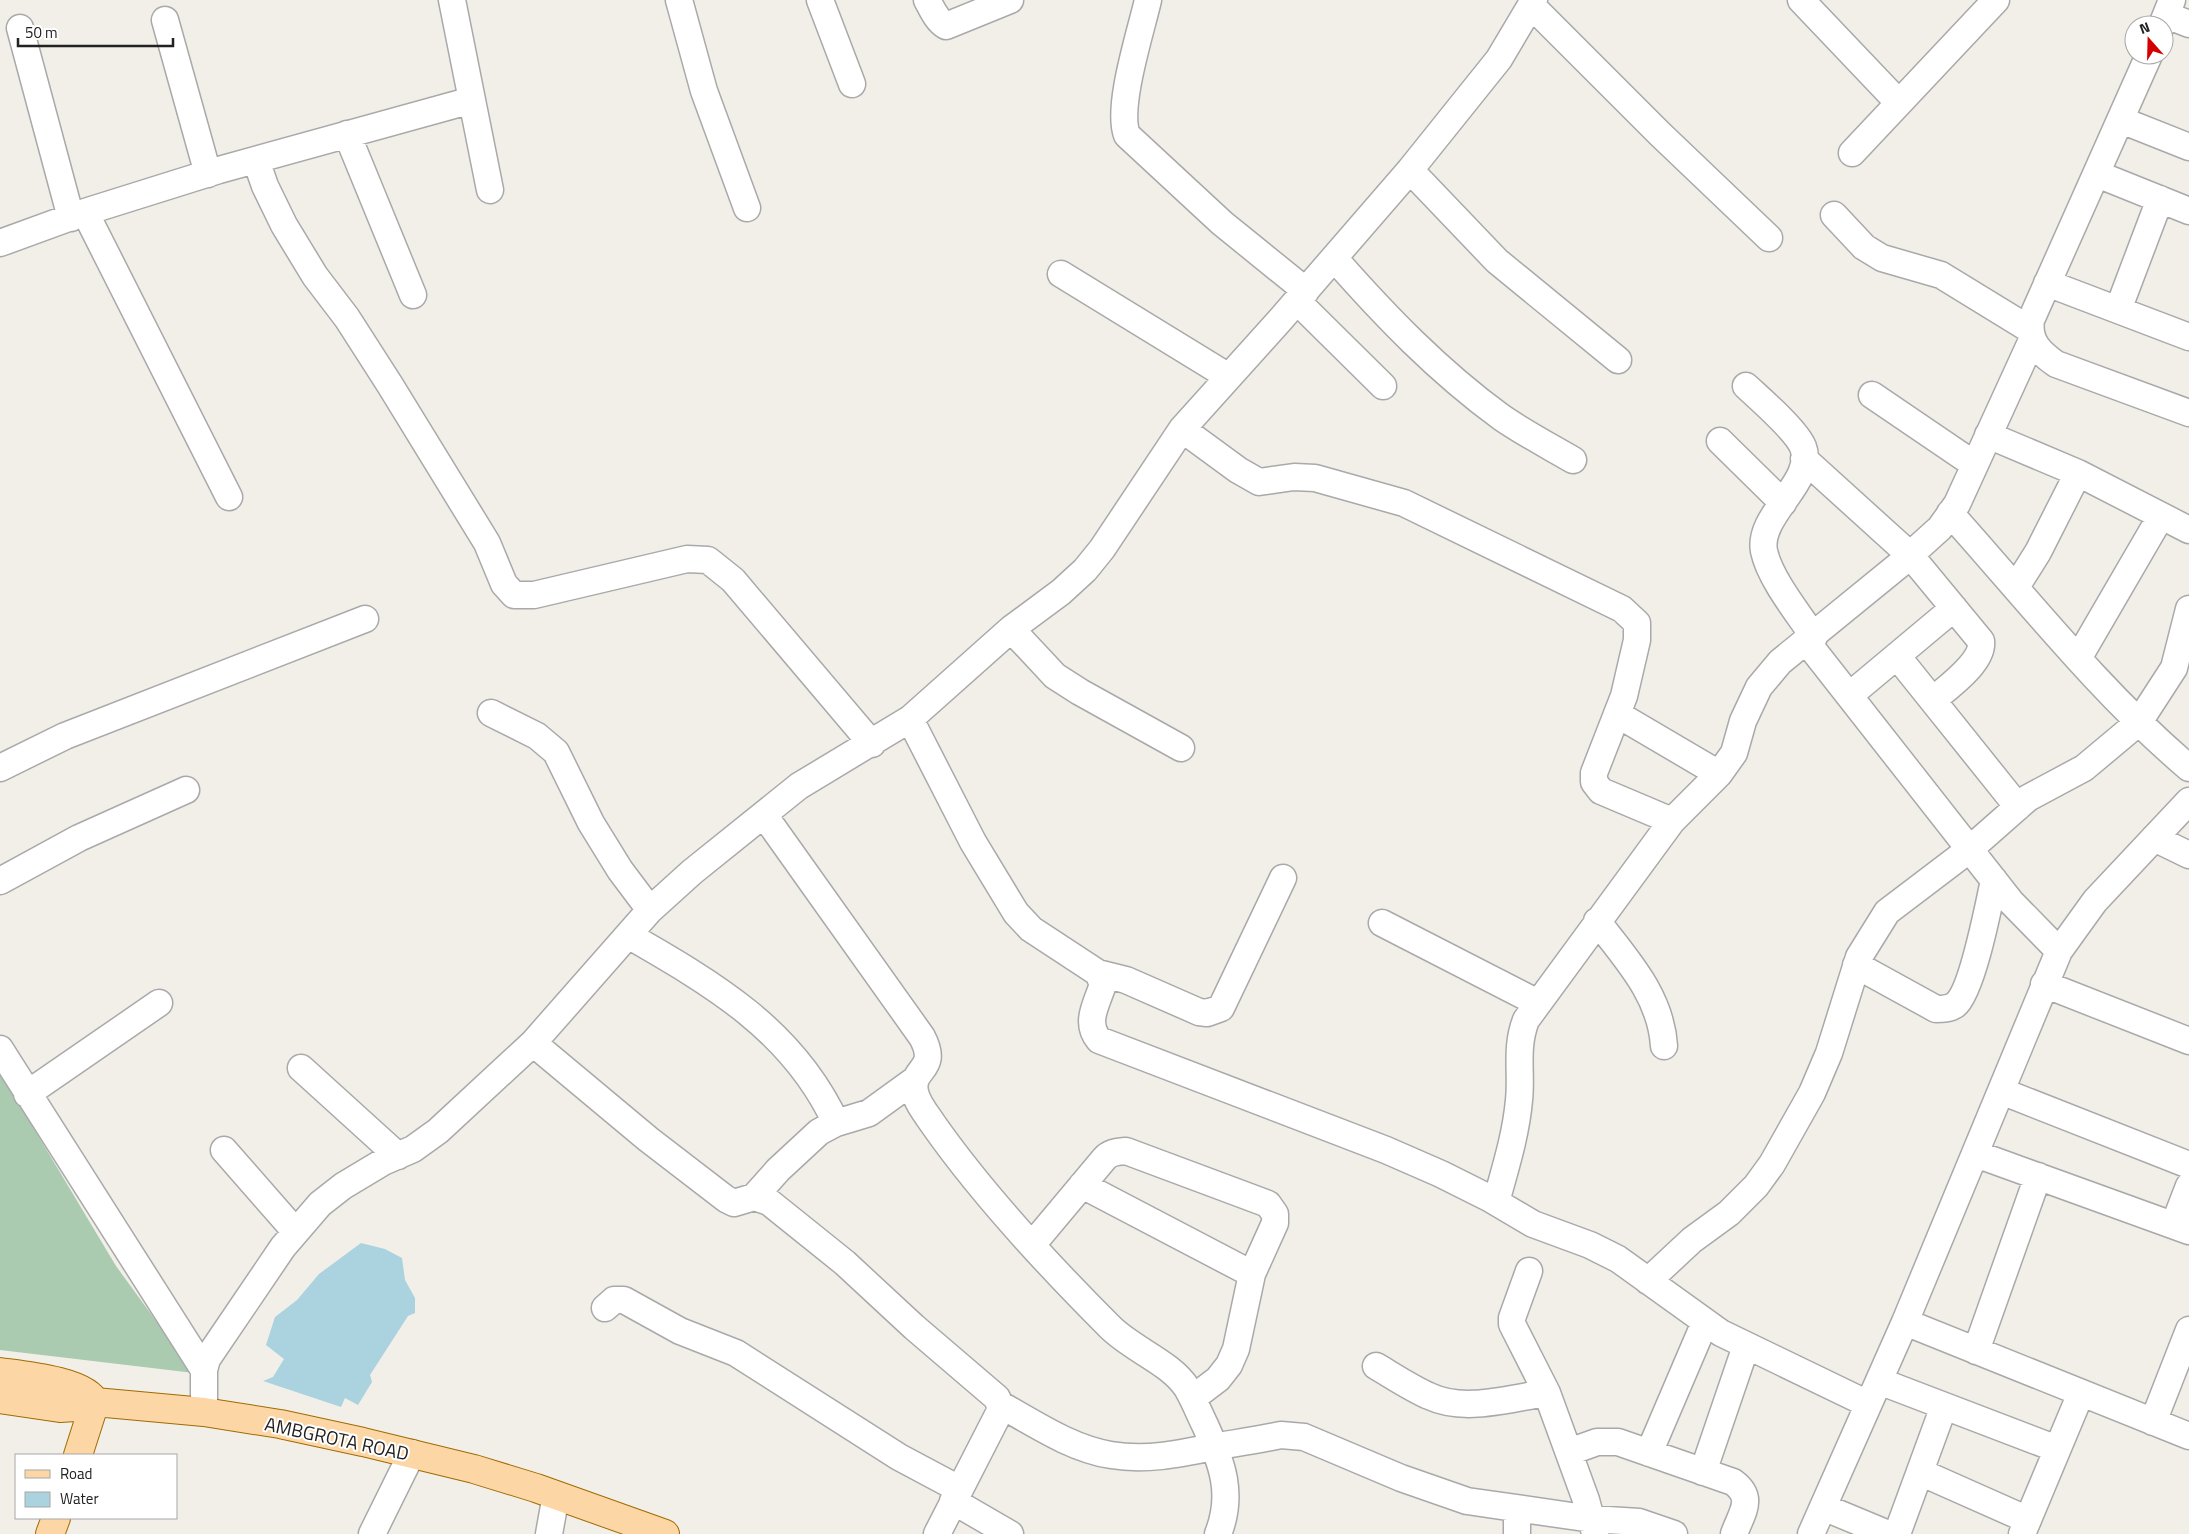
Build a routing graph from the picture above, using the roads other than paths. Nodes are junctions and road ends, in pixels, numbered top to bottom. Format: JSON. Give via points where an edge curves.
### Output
{"nodes":[{"id":1,"x":452,"y":0,"type":"edge"},
{"id":2,"x":679,"y":0,"type":"edge"},
{"id":3,"x":820,"y":0,"type":"edge"},
{"id":4,"x":927,"y":0,"type":"edge"},
{"id":5,"x":1010,"y":0,"type":"edge"},
{"id":6,"x":1148,"y":0,"type":"edge"},
{"id":7,"x":1801,"y":0,"type":"edge"},
{"id":8,"x":1996,"y":0,"type":"edge"},
{"id":9,"x":1533,"y":3,"type":"edge"},
{"id":10,"x":165,"y":20,"type":"dead end"},
{"id":11,"x":20,"y":28,"type":"dead end"},
{"id":12,"x":2145,"y":65,"type":"edge"},
{"id":13,"x":852,"y":84,"type":"dead end"},
{"id":14,"x":472,"y":100,"type":"junction"},
{"id":15,"x":1899,"y":103,"type":"junction"},
{"id":16,"x":2121,"y":120,"type":"junction"},
{"id":17,"x":347,"y":134,"type":"junction"},
{"id":18,"x":2189,"y":147,"type":"edge"},
{"id":19,"x":1852,"y":153,"type":"dead end"},
{"id":20,"x":256,"y":160,"type":"junction"},
{"id":21,"x":1410,"y":170,"type":"junction"},
{"id":22,"x":208,"y":174,"type":"junction"},
{"id":23,"x":2097,"y":174,"type":"junction"},
{"id":24,"x":490,"y":190,"type":"dead end"},
{"id":25,"x":2160,"y":199,"type":"junction"},
{"id":26,"x":747,"y":208,"type":"dead end"},
{"id":27,"x":2189,"y":211,"type":"edge"},
{"id":28,"x":78,"y":215,"type":"junction"},
{"id":29,"x":1834,"y":215,"type":"dead end"},
{"id":30,"x":1769,"y":238,"type":"dead end"},
{"id":31,"x":0,"y":243,"type":"edge"},
{"id":32,"x":1334,"y":258,"type":"junction"},
{"id":33,"x":1061,"y":274,"type":"dead end"},
{"id":34,"x":2047,"y":283,"type":"junction"},
{"id":35,"x":413,"y":295,"type":"dead end"},
{"id":36,"x":1301,"y":296,"type":"junction"},
{"id":37,"x":2118,"y":310,"type":"junction"},
{"id":38,"x":2031,"y":335,"type":"junction"},
{"id":39,"x":2189,"y":337,"type":"edge"},
{"id":40,"x":1618,"y":360,"type":"dead end"},
{"id":41,"x":1229,"y":377,"type":"junction"},
{"id":42,"x":1383,"y":386,"type":"dead end"},
{"id":43,"x":1746,"y":386,"type":"dead end"},
{"id":44,"x":1872,"y":395,"type":"dead end"},
{"id":45,"x":2189,"y":413,"type":"edge"},
{"id":46,"x":1182,"y":429,"type":"junction"},
{"id":47,"x":1988,"y":435,"type":"junction"},
{"id":48,"x":1720,"y":441,"type":"dead end"},
{"id":49,"x":1573,"y":460,"type":"dead end"},
{"id":50,"x":1804,"y":460,"type":"junction"},
{"id":51,"x":1975,"y":465,"type":"junction"},
{"id":52,"x":2078,"y":473,"type":"junction"},
{"id":53,"x":229,"y":497,"type":"dead end"},
{"id":54,"x":1782,"y":503,"type":"junction"},
{"id":55,"x":1950,"y":513,"type":"junction"},
{"id":56,"x":2161,"y":516,"type":"junction"},
{"id":57,"x":2189,"y":530,"type":"edge"},
{"id":58,"x":1910,"y":555,"type":"junction"},
{"id":59,"x":2016,"y":587,"type":"junction"},
{"id":60,"x":1954,"y":608,"type":"junction"},
{"id":61,"x":2189,"y":609,"type":"edge"},
{"id":62,"x":365,"y":619,"type":"dead end"},
{"id":63,"x":1011,"y":629,"type":"junction"},
{"id":64,"x":1810,"y":639,"type":"junction"},
{"id":65,"x":1897,"y":656,"type":"junction"},
{"id":66,"x":2079,"y":657,"type":"junction"},
{"id":67,"x":1850,"y":695,"type":"junction"},
{"id":68,"x":1933,"y":700,"type":"junction"},
{"id":69,"x":491,"y":713,"type":"dead end"},
{"id":70,"x":1617,"y":714,"type":"junction"},
{"id":71,"x":910,"y":719,"type":"junction"},
{"id":72,"x":2139,"y":722,"type":"junction"},
{"id":73,"x":872,"y":744,"type":"junction"},
{"id":74,"x":1181,"y":748,"type":"dead end"},
{"id":75,"x":0,"y":768,"type":"edge"},
{"id":76,"x":2189,"y":768,"type":"edge"},
{"id":77,"x":1719,"y":774,"type":"junction"},
{"id":78,"x":186,"y":790,"type":"dead end"},
{"id":79,"x":2189,"y":801,"type":"edge"},
{"id":80,"x":2018,"y":806,"type":"junction"},
{"id":81,"x":764,"y":815,"type":"junction"},
{"id":82,"x":1672,"y":820,"type":"junction"},
{"id":83,"x":2154,"y":838,"type":"junction"},
{"id":84,"x":1970,"y":849,"type":"junction"},
{"id":85,"x":2189,"y":855,"type":"edge"},
{"id":86,"x":1283,"y":878,"type":"dead end"},
{"id":87,"x":1994,"y":880,"type":"junction"},
{"id":88,"x":0,"y":881,"type":"edge"},
{"id":89,"x":650,"y":910,"type":"junction"},
{"id":90,"x":1597,"y":921,"type":"junction"},
{"id":91,"x":1382,"y":923,"type":"dead end"},
{"id":92,"x":628,"y":935,"type":"junction"},
{"id":93,"x":2060,"y":951,"type":"junction"},
{"id":94,"x":1856,"y":965,"type":"junction"},
{"id":95,"x":1098,"y":973,"type":"junction"},
{"id":96,"x":2044,"y":984,"type":"junction"},
{"id":97,"x":158,"y":1003,"type":"dead end"},
{"id":98,"x":1538,"y":1003,"type":"junction"},
{"id":99,"x":2189,"y":1040,"type":"edge"},
{"id":100,"x":533,"y":1043,"type":"junction"},
{"id":101,"x":1664,"y":1046,"type":"dead end"},
{"id":102,"x":0,"y":1049,"type":"edge"},
{"id":103,"x":300,"y":1068,"type":"dead end"},
{"id":104,"x":916,"y":1078,"type":"junction"},
{"id":105,"x":2001,"y":1091,"type":"junction"},
{"id":106,"x":27,"y":1094,"type":"junction"},
{"id":107,"x":836,"y":1123,"type":"junction"},
{"id":108,"x":224,"y":1150,"type":"dead end"},
{"id":109,"x":1976,"y":1154,"type":"junction"},
{"id":110,"x":398,"y":1156,"type":"junction"},
{"id":111,"x":2189,"y":1165,"type":"edge"},
{"id":112,"x":2038,"y":1176,"type":"junction"},
{"id":113,"x":1082,"y":1185,"type":"junction"},
{"id":114,"x":2189,"y":1186,"type":"edge"},
{"id":115,"x":754,"y":1197,"type":"junction"},
{"id":116,"x":1496,"y":1202,"type":"junction"},
{"id":117,"x":2182,"y":1228,"type":"edge"},
{"id":118,"x":295,"y":1231,"type":"junction"},
{"id":119,"x":1032,"y":1244,"type":"junction"},
{"id":120,"x":1530,"y":1271,"type":"dead end"},
{"id":121,"x":1252,"y":1274,"type":"junction"},
{"id":122,"x":1648,"y":1281,"type":"junction"},
{"id":123,"x":606,"y":1308,"type":"dead end"},
{"id":124,"x":1706,"y":1322,"type":"junction"},
{"id":125,"x":1905,"y":1322,"type":"junction"},
{"id":126,"x":2189,"y":1330,"type":"edge"},
{"id":127,"x":1746,"y":1346,"type":"junction"},
{"id":128,"x":1976,"y":1351,"type":"junction"},
{"id":129,"x":1376,"y":1366,"type":"dead end"},
{"id":130,"x":204,"y":1370,"type":"junction"},
{"id":131,"x":0,"y":1372,"type":"edge"},
{"id":132,"x":1879,"y":1381,"type":"junction"},
{"id":133,"x":1546,"y":1393,"type":"junction"},
{"id":134,"x":2081,"y":1393,"type":"junction"},
{"id":135,"x":1192,"y":1398,"type":"junction"},
{"id":136,"x":0,"y":1399,"type":"edge"},
{"id":137,"x":95,"y":1402,"type":"junction"},
{"id":138,"x":1868,"y":1404,"type":"junction"},
{"id":139,"x":1001,"y":1405,"type":"junction"},
{"id":140,"x":1944,"y":1406,"type":"junction"},
{"id":141,"x":204,"y":1412,"type":"junction"},
{"id":142,"x":2153,"y":1422,"type":"junction"},
{"id":143,"x":2189,"y":1436,"type":"edge"},
{"id":144,"x":1214,"y":1447,"type":"junction"},
{"id":145,"x":2058,"y":1449,"type":"junction"},
{"id":146,"x":1569,"y":1452,"type":"junction"},
{"id":147,"x":412,"y":1453,"type":"junction"},
{"id":148,"x":1649,"y":1453,"type":"junction"},
{"id":149,"x":78,"y":1454,"type":"edge"},
{"id":150,"x":1703,"y":1472,"type":"junction"},
{"id":151,"x":1920,"y":1472,"type":"junction"},
{"id":152,"x":556,"y":1495,"type":"junction"},
{"id":153,"x":956,"y":1495,"type":"junction"},
{"id":154,"x":1823,"y":1508,"type":"junction"},
{"id":155,"x":56,"y":1519,"type":"edge"},
{"id":156,"x":1517,"y":1522,"type":"edge"},
{"id":157,"x":1593,"y":1526,"type":"edge"},
{"id":158,"x":2025,"y":1527,"type":"edge"},
{"id":159,"x":50,"y":1534,"type":"edge"},
{"id":160,"x":372,"y":1534,"type":"edge"},
{"id":161,"x":549,"y":1534,"type":"edge"},
{"id":162,"x":664,"y":1534,"type":"edge"},
{"id":163,"x":936,"y":1534,"type":"edge"},
{"id":164,"x":1010,"y":1534,"type":"edge"},
{"id":165,"x":1218,"y":1534,"type":"edge"},
{"id":166,"x":1674,"y":1534,"type":"edge"},
{"id":167,"x":1734,"y":1534,"type":"edge"},
{"id":168,"x":1811,"y":1534,"type":"edge"},
{"id":169,"x":1888,"y":1534,"type":"edge"},
{"id":170,"x":1897,"y":1534,"type":"edge"}],
"edges":[{"from":1,"to":14,"type":"street"},
{"from":2,"to":26,"type":"street","via":[[704,91]]},
{"from":3,"to":13,"type":"street"},
{"from":4,"to":5,"type":"street","via":[[946,26]]},
{"from":6,"to":36,"type":"street","via":[[1126,98],[1124,127],[1127,135]]},
{"from":7,"to":15,"type":"street"},
{"from":8,"to":15,"type":"street"},
{"from":9,"to":21,"type":"street","via":[[1499,59]]},
{"from":9,"to":30,"type":"street","via":[[1660,134]]},
{"from":10,"to":22,"type":"street"},
{"from":11,"to":28,"type":"street"},
{"from":12,"to":16,"type":"street"},
{"from":14,"to":17,"type":"street"},
{"from":14,"to":24,"type":"street"},
{"from":15,"to":19,"type":"street"},
{"from":16,"to":18,"type":"street"},
{"from":16,"to":23,"type":"street"},
{"from":17,"to":20,"type":"street"},
{"from":17,"to":35,"type":"street"},
{"from":20,"to":22,"type":"street"},
{"from":20,"to":73,"type":"street","via":[[284,225],[390,385],[487,543],[508,590],[514,595],[534,594],[687,559],[708,560],[733,580]]},
{"from":21,"to":32,"type":"street"},
{"from":21,"to":40,"type":"street","via":[[1498,261]]},
{"from":22,"to":28,"type":"street"},
{"from":23,"to":25,"type":"street"},
{"from":23,"to":34,"type":"street"},
{"from":25,"to":27,"type":"street"},
{"from":25,"to":37,"type":"street"},
{"from":28,"to":31,"type":"street"},
{"from":28,"to":53,"type":"street"},
{"from":29,"to":38,"type":"street","via":[[1864,246],[1882,258],[1941,275]]},
{"from":32,"to":36,"type":"street"},
{"from":32,"to":49,"type":"street","via":[[1386,318],[1425,354],[1502,417]]},
{"from":33,"to":41,"type":"street"},
{"from":34,"to":37,"type":"street"},
{"from":34,"to":38,"type":"street","via":[[2031,320]]},
{"from":36,"to":41,"type":"street"},
{"from":36,"to":42,"type":"street"},
{"from":37,"to":39,"type":"street"},
{"from":38,"to":45,"type":"street","via":[[2038,350],[2056,364]]},
{"from":38,"to":47,"type":"street"},
{"from":41,"to":46,"type":"street"},
{"from":43,"to":50,"type":"street","via":[[1798,438],[1804,449]]},
{"from":44,"to":51,"type":"street"},
{"from":46,"to":63,"type":"street","via":[[1084,570],[1061,592]]},
{"from":46,"to":70,"type":"street","via":[[1259,482],[1315,478],[1404,503],[1622,609],[1637,623],[1638,630]]},
{"from":47,"to":51,"type":"street"},
{"from":47,"to":52,"type":"street"},
{"from":48,"to":54,"type":"street"},
{"from":50,"to":54,"type":"street","via":[[1801,474]]},
{"from":50,"to":58,"type":"street"},
{"from":51,"to":55,"type":"street"},
{"from":52,"to":56,"type":"street"},
{"from":52,"to":59,"type":"street","via":[[2038,552]]},
{"from":54,"to":64,"type":"street","via":[[1768,526],[1764,551],[1774,576]]},
{"from":55,"to":58,"type":"street","via":[[1940,528]]},
{"from":55,"to":59,"type":"street"},
{"from":56,"to":57,"type":"street"},
{"from":56,"to":66,"type":"street"},
{"from":58,"to":60,"type":"street"},
{"from":58,"to":64,"type":"street"},
{"from":59,"to":66,"type":"street"},
{"from":60,"to":65,"type":"street"},
{"from":60,"to":68,"type":"street","via":[[1978,637],[1982,647],[1975,661]]},
{"from":61,"to":72,"type":"street","via":[[2174,668]]},
{"from":62,"to":75,"type":"street","via":[[65,736]]},
{"from":63,"to":71,"type":"street"},
{"from":63,"to":74,"type":"street","via":[[1056,676]]},
{"from":64,"to":67,"type":"street"},
{"from":64,"to":77,"type":"street","via":[[1780,662],[1759,687],[1743,721],[1734,753]]},
{"from":65,"to":67,"type":"street"},
{"from":65,"to":68,"type":"street"},
{"from":66,"to":72,"type":"street"},
{"from":67,"to":84,"type":"street"},
{"from":68,"to":80,"type":"street"},
{"from":69,"to":89,"type":"street","via":[[537,736],[556,752],[590,823]]},
{"from":70,"to":77,"type":"street"},
{"from":70,"to":82,"type":"street","via":[[1594,774],[1596,787]]},
{"from":71,"to":73,"type":"street"},
{"from":71,"to":95,"type":"street","via":[[973,842],[1016,913],[1031,929]]},
{"from":72,"to":76,"type":"street"},
{"from":72,"to":80,"type":"street","via":[[2084,768],[2040,790]]},
{"from":73,"to":81,"type":"street","via":[[799,786]]},
{"from":77,"to":82,"type":"street"},
{"from":78,"to":88,"type":"street","via":[[79,838]]},
{"from":79,"to":83,"type":"street"},
{"from":80,"to":84,"type":"street"},
{"from":81,"to":89,"type":"street"},
{"from":81,"to":104,"type":"street","via":[[922,1037],[928,1058]]},
{"from":82,"to":90,"type":"street"},
{"from":83,"to":85,"type":"street"},
{"from":83,"to":93,"type":"street","via":[[2095,902]]},
{"from":84,"to":87,"type":"street"},
{"from":84,"to":94,"type":"street","via":[[1887,912]]},
{"from":86,"to":95,"type":"street","via":[[1221,1008],[1199,1012],[1126,980]]},
{"from":87,"to":93,"type":"street","via":[[2011,902]]},
{"from":87,"to":94,"type":"street","via":[[1981,944],[1955,1005],[1936,1009]]},
{"from":89,"to":92,"type":"street"},
{"from":90,"to":98,"type":"street"},
{"from":90,"to":101,"type":"street","via":[[1652,997],[1663,1026]]},
{"from":91,"to":98,"type":"street"},
{"from":92,"to":100,"type":"street"},
{"from":92,"to":107,"type":"street","via":[[707,981],[757,1019],[799,1063]]},
{"from":93,"to":96,"type":"street"},
{"from":94,"to":122,"type":"street","via":[[1829,1053],[1812,1094],[1772,1164],[1729,1213],[1692,1240]]},
{"from":95,"to":116,"type":"street","via":[[1103,984],[1091,1027],[1099,1040],[1386,1150]]},
{"from":96,"to":99,"type":"street"},
{"from":96,"to":105,"type":"street"},
{"from":97,"to":106,"type":"street"},
{"from":98,"to":116,"type":"street","via":[[1520,1036],[1520,1098]]},
{"from":100,"to":110,"type":"street","via":[[438,1132]]},
{"from":100,"to":115,"type":"street","via":[[726,1199],[734,1203]]},
{"from":102,"to":106,"type":"street"},
{"from":103,"to":110,"type":"street"},
{"from":104,"to":107,"type":"street","via":[[869,1113]]},
{"from":104,"to":119,"type":"street","via":[[915,1093],[934,1126]]},
{"from":105,"to":109,"type":"street"},
{"from":105,"to":111,"type":"street"},
{"from":106,"to":130,"type":"street"},
{"from":107,"to":115,"type":"street","via":[[818,1132],[802,1146]]},
{"from":108,"to":118,"type":"street"},
{"from":109,"to":112,"type":"street"},
{"from":109,"to":125,"type":"street"},
{"from":110,"to":118,"type":"street","via":[[343,1186],[320,1204]]},
{"from":112,"to":117,"type":"street"},
{"from":112,"to":128,"type":"street"},
{"from":113,"to":119,"type":"street"},
{"from":113,"to":121,"type":"street"},
{"from":113,"to":121,"type":"street","via":[[1109,1154],[1126,1151],[1262,1200],[1273,1209],[1275,1223]]},
{"from":114,"to":117,"type":"street"},
{"from":115,"to":139,"type":"street","via":[[769,1202],[845,1263],[914,1327],[988,1388]]},
{"from":116,"to":122,"type":"street","via":[[1533,1224],[1618,1259]]},
{"from":118,"to":130,"type":"street","via":[[222,1334]]},
{"from":119,"to":135,"type":"street","via":[[1112,1329],[1170,1370]]},
{"from":120,"to":133,"type":"street","via":[[1512,1324]]},
{"from":121,"to":135,"type":"street","via":[[1236,1348],[1229,1365],[1218,1379]]},
{"from":122,"to":124,"type":"street"},
{"from":123,"to":153,"type":"street","via":[[614,1300],[624,1300],[680,1331],[736,1353]]},
{"from":124,"to":127,"type":"street"},
{"from":124,"to":148,"type":"street"},
{"from":125,"to":128,"type":"street"},
{"from":125,"to":132,"type":"street"},
{"from":126,"to":142,"type":"street"},
{"from":127,"to":138,"type":"street"},
{"from":127,"to":150,"type":"street"},
{"from":128,"to":134,"type":"street"},
{"from":129,"to":133,"type":"street","via":[[1430,1397],[1459,1404]]},
{"from":130,"to":141,"type":"street"},
{"from":131,"to":137,"type":"main road","via":[[70,1385],[90,1394]]},
{"from":132,"to":138,"type":"street"},
{"from":132,"to":140,"type":"street"},
{"from":133,"to":146,"type":"street"},
{"from":134,"to":142,"type":"street"},
{"from":134,"to":145,"type":"street"},
{"from":135,"to":144,"type":"street"},
{"from":136,"to":137,"type":"main road","name":"AMBGROTA ROAD","via":[[69,1408]]},
{"from":137,"to":141,"type":"main road","name":"AMBGROTA ROAD"},
{"from":137,"to":149,"type":"main road"},
{"from":138,"to":154,"type":"street"},
{"from":139,"to":144,"type":"street","via":[[1084,1448],[1110,1455],[1144,1458]]},
{"from":139,"to":153,"type":"street"},
{"from":140,"to":145,"type":"street"},
{"from":140,"to":151,"type":"street"},
{"from":141,"to":147,"type":"main road","name":"AMBGROTA ROAD","via":[[280,1424]]},
{"from":142,"to":143,"type":"street"},
{"from":144,"to":156,"type":"street","via":[[1294,1434]]},
{"from":144,"to":165,"type":"street","via":[[1224,1472],[1226,1500],[1225,1517]]},
{"from":145,"to":158,"type":"street"},
{"from":146,"to":148,"type":"street","via":[[1605,1440]]},
{"from":146,"to":157,"type":"street"},
{"from":147,"to":152,"type":"main road","name":"AMBGROTA ROAD"},
{"from":147,"to":160,"type":"street"},
{"from":148,"to":150,"type":"street"},
{"from":150,"to":167,"type":"street","via":[[1732,1482],[1744,1492],[1746,1499]]},
{"from":151,"to":158,"type":"street"},
{"from":151,"to":170,"type":"street"},
{"from":152,"to":161,"type":"street"},
{"from":152,"to":162,"type":"main road","name":"AMBGROTA ROAD"},
{"from":153,"to":163,"type":"street"},
{"from":153,"to":164,"type":"street"},
{"from":154,"to":168,"type":"street"},
{"from":154,"to":169,"type":"street"},
{"from":155,"to":159,"type":"main road"},
{"from":156,"to":157,"type":"street"},
{"from":157,"to":166,"type":"street","via":[[1639,1522]]}]}
